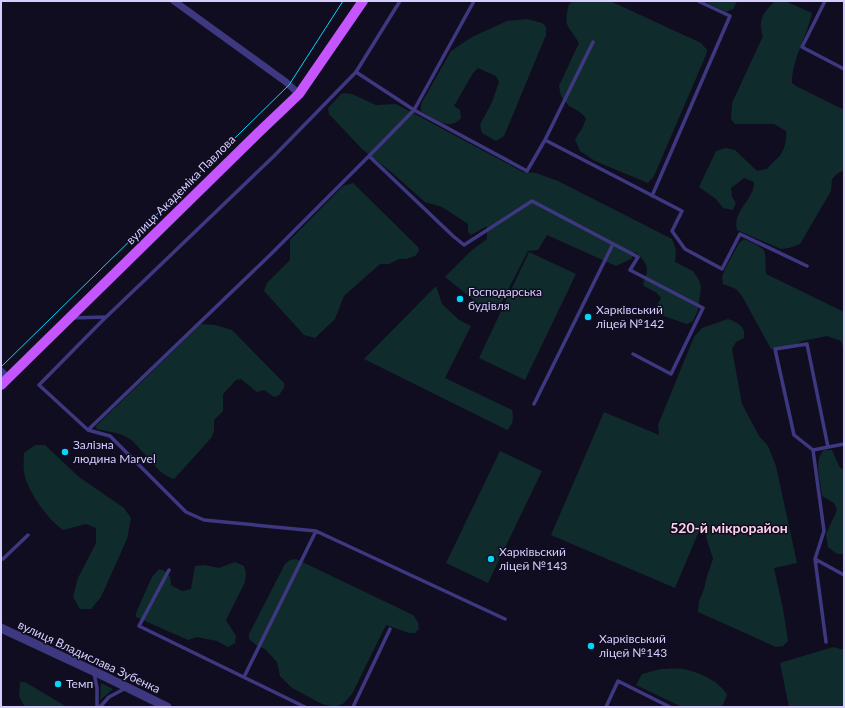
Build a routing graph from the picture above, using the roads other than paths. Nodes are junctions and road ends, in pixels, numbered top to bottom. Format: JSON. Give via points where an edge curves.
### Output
{"nodes":[{"id":1,"x":174,"y":1,"type":"edge"},
{"id":2,"x":363,"y":1,"type":"edge"},
{"id":3,"x":400,"y":1,"type":"edge"},
{"id":4,"x":474,"y":1,"type":"edge"},
{"id":5,"x":698,"y":1,"type":"edge"},
{"id":6,"x":825,"y":1,"type":"edge"},
{"id":7,"x":593,"y":42,"type":"dead end"},
{"id":8,"x":844,"y":68,"type":"edge"},
{"id":9,"x":356,"y":72,"type":"junction"},
{"id":10,"x":300,"y":94,"type":"junction"},
{"id":11,"x":414,"y":110,"type":"junction"},
{"id":12,"x":545,"y":140,"type":"junction"},
{"id":13,"x":369,"y":156,"type":"junction"},
{"id":14,"x":652,"y":196,"type":"junction"},
{"id":15,"x":613,"y":244,"type":"junction"},
{"id":16,"x":807,"y":266,"type":"dead end"},
{"id":17,"x":106,"y":317,"type":"junction"},
{"id":18,"x":68,"y":319,"type":"junction"},
{"id":19,"x":633,"y":354,"type":"dead end"},
{"id":20,"x":3,"y":378,"type":"edge"},
{"id":21,"x":534,"y":404,"type":"dead end"},
{"id":22,"x":88,"y":430,"type":"junction"},
{"id":23,"x":844,"y":444,"type":"edge"},
{"id":24,"x":828,"y":447,"type":"junction"},
{"id":25,"x":813,"y":450,"type":"junction"},
{"id":26,"x":316,"y":531,"type":"junction"},
{"id":27,"x":28,"y":535,"type":"dead end"},
{"id":28,"x":1,"y":558,"type":"edge"},
{"id":29,"x":815,"y":560,"type":"junction"},
{"id":30,"x":169,"y":570,"type":"dead end"},
{"id":31,"x":844,"y":575,"type":"edge"},
{"id":32,"x":506,"y":619,"type":"dead end"},
{"id":33,"x":1,"y":628,"type":"edge"},
{"id":34,"x":390,"y":629,"type":"dead end"},
{"id":35,"x":826,"y":642,"type":"dead end"},
{"id":36,"x":93,"y":671,"type":"junction"},
{"id":37,"x":244,"y":677,"type":"junction"},
{"id":38,"x":128,"y":688,"type":"junction"},
{"id":39,"x":97,"y":707,"type":"edge"},
{"id":40,"x":100,"y":707,"type":"edge"},
{"id":41,"x":167,"y":707,"type":"edge"},
{"id":42,"x":305,"y":707,"type":"edge"},
{"id":43,"x":353,"y":707,"type":"edge"},
{"id":44,"x":606,"y":707,"type":"edge"},
{"id":45,"x":670,"y":707,"type":"edge"}],
"edges":[{"from":1,"to":10,"type":"street"},
{"from":2,"to":10,"type":"main road","name":"вулиця Академіка Павлова"},
{"from":3,"to":9,"type":"lane"},
{"from":4,"to":11,"type":"lane"},
{"from":5,"to":14,"type":"lane","via":[[730,16]]},
{"from":6,"to":8,"type":"lane","via":[[802,47]]},
{"from":7,"to":12,"type":"lane"},
{"from":9,"to":11,"type":"lane"},
{"from":9,"to":17,"type":"lane","via":[[274,156]]},
{"from":10,"to":18,"type":"main road","name":"вулиця Академіка Павлова"},
{"from":11,"to":12,"type":"lane","via":[[527,171]]},
{"from":11,"to":13,"type":"lane"},
{"from":12,"to":14,"type":"lane"},
{"from":13,"to":15,"type":"lane","via":[[464,245],[532,201]]},
{"from":13,"to":22,"type":"lane"},
{"from":14,"to":16,"type":"lane","via":[[682,211],[672,231],[685,249],[722,269],[740,234]]},
{"from":15,"to":19,"type":"lane","via":[[638,257],[630,270],[703,308],[671,374]]},
{"from":15,"to":21,"type":"lane"},
{"from":17,"to":18,"type":"lane"},
{"from":17,"to":22,"type":"lane","via":[[38,385]]},
{"from":18,"to":20,"type":"main road","name":"вулиця Академіка Павлова"},
{"from":22,"to":26,"type":"lane","via":[[110,436],[186,512],[204,520]]},
{"from":23,"to":24,"type":"lane"},
{"from":24,"to":25,"type":"lane"},
{"from":24,"to":25,"type":"lane","via":[[807,344],[775,349],[794,435]]},
{"from":25,"to":29,"type":"lane","via":[[824,531]]},
{"from":26,"to":32,"type":"lane"},
{"from":26,"to":37,"type":"lane"},
{"from":27,"to":28,"type":"lane","via":[[3,560]]},
{"from":29,"to":31,"type":"lane"},
{"from":29,"to":35,"type":"lane"},
{"from":30,"to":37,"type":"lane","via":[[139,626]]},
{"from":33,"to":36,"type":"street","name":"вулиця Владислава Зубенка"},
{"from":34,"to":43,"type":"lane"},
{"from":36,"to":38,"type":"street","name":"вулиця Владислава Зубенка"},
{"from":36,"to":39,"type":"lane","via":[[97,688]]},
{"from":37,"to":42,"type":"lane"},
{"from":38,"to":40,"type":"lane","via":[[109,697]]},
{"from":38,"to":41,"type":"street","name":"вулиця Владислава Зубенка"},
{"from":44,"to":45,"type":"lane","via":[[618,681]]}]}
